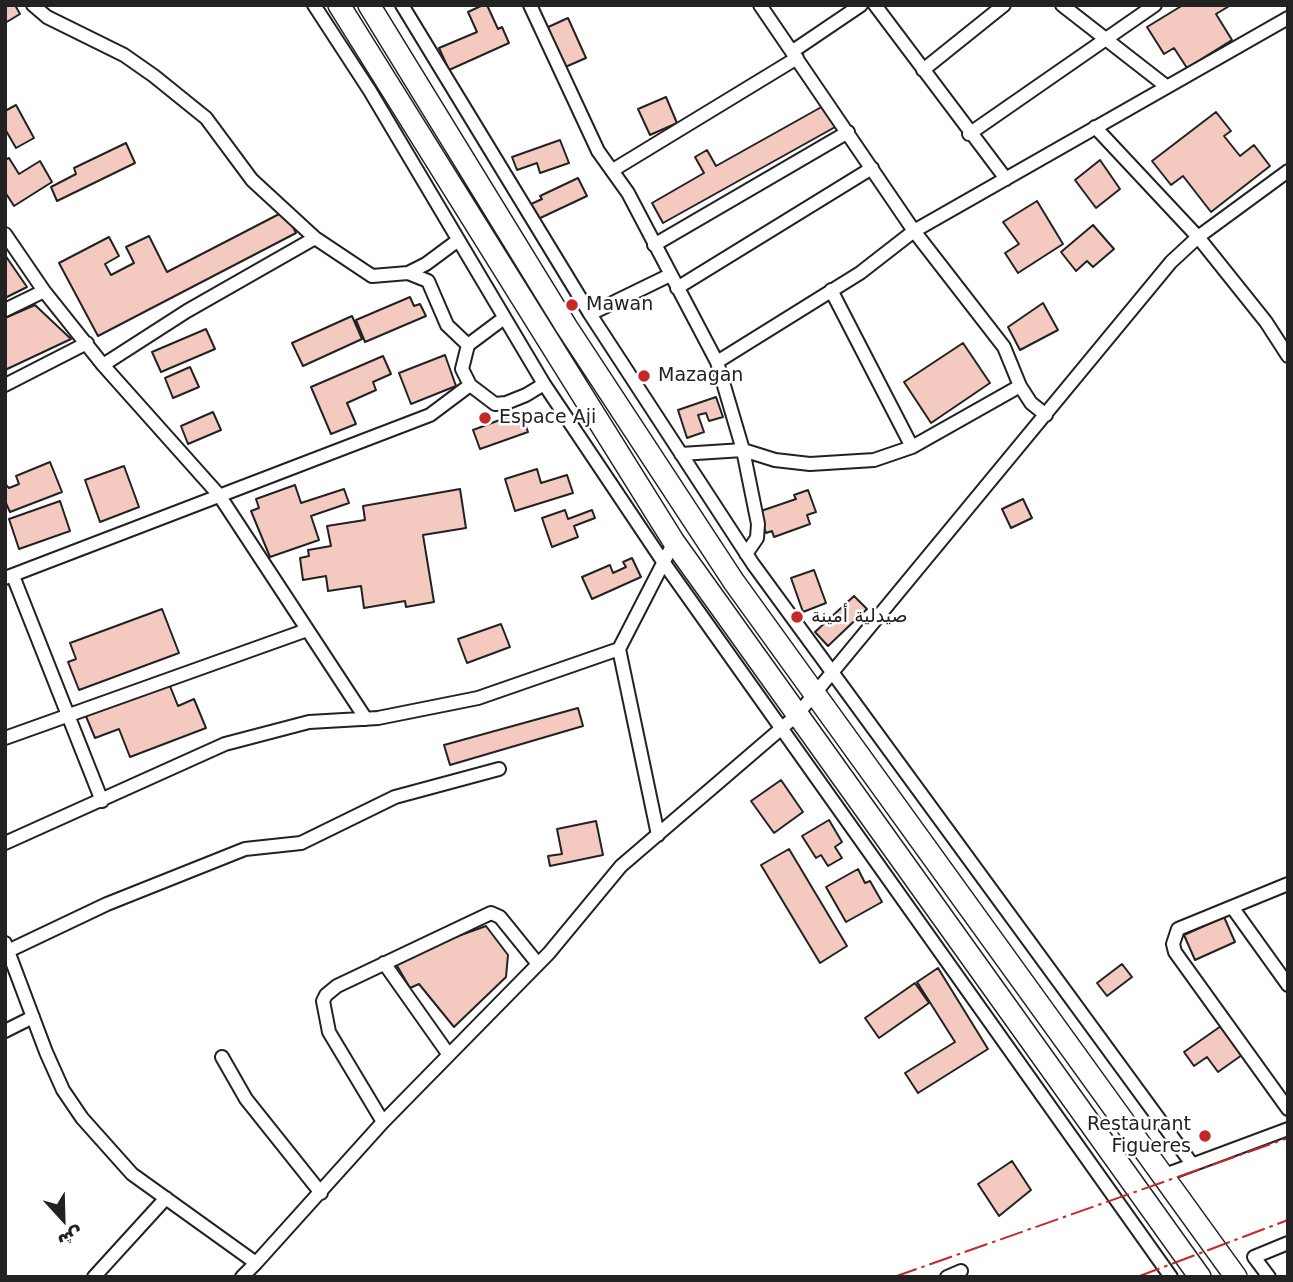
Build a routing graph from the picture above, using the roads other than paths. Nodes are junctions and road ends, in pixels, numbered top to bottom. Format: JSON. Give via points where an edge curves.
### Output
{"nodes":[{"id":1,"x":33,"y":5,"type":"edge"},
{"id":2,"x":314,"y":5,"type":"edge"},
{"id":3,"x":339,"y":5,"type":"edge"},
{"id":4,"x":369,"y":5,"type":"edge"},
{"id":5,"x":402,"y":5,"type":"edge"},
{"id":6,"x":530,"y":5,"type":"edge"},
{"id":7,"x":760,"y":5,"type":"edge"},
{"id":8,"x":861,"y":5,"type":"edge"},
{"id":9,"x":875,"y":5,"type":"edge"},
{"id":10,"x":1004,"y":5,"type":"edge"},
{"id":11,"x":1062,"y":5,"type":"edge"},
{"id":12,"x":1155,"y":5,"type":"edge"},
{"id":13,"x":1288,"y":18,"type":"edge"},
{"id":14,"x":1105,"y":39,"type":"junction"},
{"id":15,"x":795,"y":54,"type":"junction"},
{"id":16,"x":923,"y":70,"type":"junction"},
{"id":17,"x":1166,"y":86,"type":"junction"},
{"id":18,"x":1095,"y":127,"type":"junction"},
{"id":19,"x":848,"y":132,"type":"junction"},
{"id":20,"x":969,"y":134,"type":"junction"},
{"id":21,"x":872,"y":168,"type":"junction"},
{"id":22,"x":613,"y":170,"type":"junction"},
{"id":23,"x":1288,"y":171,"type":"edge"},
{"id":24,"x":1006,"y":179,"type":"junction"},
{"id":25,"x":914,"y":231,"type":"junction"},
{"id":26,"x":5,"y":234,"type":"edge"},
{"id":27,"x":1198,"y":237,"type":"junction"},
{"id":28,"x":314,"y":238,"type":"junction"},
{"id":29,"x":457,"y":241,"type":"junction"},
{"id":30,"x":654,"y":245,"type":"junction"},
{"id":31,"x":408,"y":273,"type":"junction"},
{"id":32,"x":670,"y":275,"type":"junction"},
{"id":33,"x":677,"y":288,"type":"junction"},
{"id":34,"x":831,"y":290,"type":"junction"},
{"id":35,"x":44,"y":291,"type":"junction"},
{"id":36,"x":5,"y":310,"type":"edge"},
{"id":37,"x":590,"y":314,"type":"junction"},
{"id":38,"x":504,"y":318,"type":"junction"},
{"id":39,"x":87,"y":344,"type":"junction"},
{"id":40,"x":468,"y":345,"type":"junction"},
{"id":41,"x":1288,"y":356,"type":"edge"},
{"id":42,"x":717,"y":362,"type":"junction"},
{"id":43,"x":103,"y":365,"type":"junction"},
{"id":44,"x":544,"y":384,"type":"junction"},
{"id":45,"x":5,"y":385,"type":"edge"},
{"id":46,"x":470,"y":385,"type":"junction"},
{"id":47,"x":1020,"y":386,"type":"junction"},
{"id":48,"x":1046,"y":415,"type":"junction"},
{"id":49,"x":912,"y":447,"type":"junction"},
{"id":50,"x":743,"y":450,"type":"junction"},
{"id":51,"x":681,"y":454,"type":"junction"},
{"id":52,"x":219,"y":495,"type":"junction"},
{"id":53,"x":674,"y":542,"type":"junction"},
{"id":54,"x":746,"y":554,"type":"junction"},
{"id":55,"x":664,"y":563,"type":"junction"},
{"id":56,"x":9,"y":577,"type":"edge"},
{"id":57,"x":307,"y":630,"type":"junction"},
{"id":58,"x":619,"y":649,"type":"junction"},
{"id":59,"x":834,"y":671,"type":"junction"},
{"id":60,"x":814,"y":695,"type":"junction"},
{"id":61,"x":68,"y":714,"type":"junction"},
{"id":62,"x":366,"y":719,"type":"junction"},
{"id":63,"x":790,"y":722,"type":"junction"},
{"id":64,"x":5,"y":738,"type":"edge"},
{"id":65,"x":499,"y":769,"type":"dead end"},
{"id":66,"x":102,"y":801,"type":"junction"},
{"id":67,"x":658,"y":835,"type":"junction"},
{"id":68,"x":5,"y":843,"type":"edge"},
{"id":69,"x":1288,"y":884,"type":"edge"},
{"id":70,"x":1232,"y":907,"type":"junction"},
{"id":71,"x":7,"y":947,"type":"edge"},
{"id":72,"x":384,"y":963,"type":"junction"},
{"id":73,"x":538,"y":964,"type":"junction"},
{"id":74,"x":1287,"y":981,"type":"edge"},
{"id":75,"x":33,"y":1017,"type":"junction"},
{"id":76,"x":5,"y":1031,"type":"edge"},
{"id":77,"x":449,"y":1055,"type":"junction"},
{"id":78,"x":222,"y":1057,"type":"dead end"},
{"id":79,"x":1288,"y":1109,"type":"edge"},
{"id":80,"x":383,"y":1122,"type":"junction"},
{"id":81,"x":1288,"y":1129,"type":"edge"},
{"id":82,"x":1192,"y":1164,"type":"junction"},
{"id":83,"x":1162,"y":1176,"type":"junction"},
{"id":84,"x":321,"y":1193,"type":"junction"},
{"id":85,"x":166,"y":1198,"type":"junction"},
{"id":86,"x":1288,"y":1243,"type":"edge"},
{"id":87,"x":1254,"y":1257,"type":"junction"},
{"id":88,"x":256,"y":1263,"type":"junction"},
{"id":89,"x":961,"y":1271,"type":"dead end"},
{"id":90,"x":1232,"y":1273,"type":"edge"},
{"id":91,"x":94,"y":1277,"type":"edge"},
{"id":92,"x":242,"y":1277,"type":"edge"},
{"id":93,"x":947,"y":1277,"type":"edge"},
{"id":94,"x":1171,"y":1277,"type":"edge"},
{"id":95,"x":1200,"y":1277,"type":"edge"},
{"id":96,"x":1269,"y":1277,"type":"edge"}],
"edges":[{"from":1,"to":28,"type":"street","via":[[47,17],[124,55],[187,102],[206,118],[252,180]]},
{"from":2,"to":29,"type":"street"},
{"from":3,"to":53,"type":"highway"},
{"from":4,"to":60,"type":"highway","via":[[648,454]]},
{"from":5,"to":37,"type":"street"},
{"from":6,"to":22,"type":"street","via":[[598,151]]},
{"from":7,"to":15,"type":"street"},
{"from":8,"to":15,"type":"street"},
{"from":9,"to":16,"type":"street"},
{"from":10,"to":16,"type":"street"},
{"from":11,"to":14,"type":"street"},
{"from":12,"to":14,"type":"street"},
{"from":13,"to":17,"type":"street"},
{"from":14,"to":17,"type":"street"},
{"from":14,"to":20,"type":"street"},
{"from":15,"to":19,"type":"street"},
{"from":15,"to":22,"type":"street"},
{"from":16,"to":20,"type":"street"},
{"from":17,"to":18,"type":"street"},
{"from":18,"to":24,"type":"street"},
{"from":18,"to":27,"type":"street"},
{"from":19,"to":21,"type":"street"},
{"from":19,"to":30,"type":"street"},
{"from":20,"to":24,"type":"street"},
{"from":21,"to":25,"type":"street"},
{"from":21,"to":33,"type":"street"},
{"from":22,"to":30,"type":"street"},
{"from":23,"to":27,"type":"street"},
{"from":24,"to":25,"type":"street"},
{"from":25,"to":34,"type":"street"},
{"from":25,"to":47,"type":"street","via":[[1004,347]]},
{"from":26,"to":35,"type":"street"},
{"from":27,"to":41,"type":"street"},
{"from":27,"to":48,"type":"street","via":[[1171,262]]},
{"from":28,"to":31,"type":"street","via":[[372,276]]},
{"from":28,"to":43,"type":"street"},
{"from":29,"to":31,"type":"street"},
{"from":29,"to":38,"type":"street"},
{"from":30,"to":32,"type":"street"},
{"from":31,"to":40,"type":"street","via":[[428,281],[447,325]]},
{"from":32,"to":33,"type":"street"},
{"from":32,"to":37,"type":"street"},
{"from":33,"to":42,"type":"street"},
{"from":34,"to":42,"type":"street"},
{"from":34,"to":49,"type":"street"},
{"from":35,"to":36,"type":"street"},
{"from":35,"to":39,"type":"street"},
{"from":37,"to":51,"type":"street"},
{"from":38,"to":40,"type":"street"},
{"from":38,"to":44,"type":"street"},
{"from":39,"to":43,"type":"street"},
{"from":39,"to":45,"type":"street"},
{"from":40,"to":46,"type":"street","via":[[463,369]]},
{"from":42,"to":50,"type":"street"},
{"from":43,"to":52,"type":"street"},
{"from":44,"to":46,"type":"street","via":[[495,404]]},
{"from":44,"to":55,"type":"street"},
{"from":46,"to":52,"type":"street","via":[[430,415]]},
{"from":47,"to":48,"type":"street"},
{"from":47,"to":49,"type":"street"},
{"from":48,"to":59,"type":"street"},
{"from":49,"to":50,"type":"street","via":[[874,460],[810,464]]},
{"from":50,"to":51,"type":"street"},
{"from":50,"to":54,"type":"street","via":[[758,524],[757,538]]},
{"from":51,"to":54,"type":"street"},
{"from":52,"to":56,"type":"street"},
{"from":52,"to":57,"type":"street"},
{"from":53,"to":55,"type":"street"},
{"from":53,"to":63,"type":"highway"},
{"from":54,"to":59,"type":"street"},
{"from":55,"to":58,"type":"street"},
{"from":55,"to":63,"type":"street"},
{"from":56,"to":61,"type":"street"},
{"from":57,"to":61,"type":"street"},
{"from":57,"to":62,"type":"street"},
{"from":58,"to":62,"type":"street","via":[[478,698]]},
{"from":58,"to":67,"type":"street"},
{"from":59,"to":60,"type":"street"},
{"from":59,"to":82,"type":"street"},
{"from":60,"to":63,"type":"street"},
{"from":60,"to":83,"type":"highway"},
{"from":61,"to":64,"type":"street"},
{"from":61,"to":66,"type":"street"},
{"from":62,"to":66,"type":"street","via":[[309,722],[225,744]]},
{"from":63,"to":67,"type":"street"},
{"from":63,"to":94,"type":"street"},
{"from":63,"to":95,"type":"highway"},
{"from":65,"to":71,"type":"street","via":[[395,797],[301,843],[245,849]]},
{"from":66,"to":68,"type":"street"},
{"from":67,"to":73,"type":"street","via":[[621,866]]},
{"from":69,"to":70,"type":"street"},
{"from":70,"to":74,"type":"street"},
{"from":70,"to":79,"type":"street","via":[[1178,929],[1175,952]]},
{"from":71,"to":75,"type":"street"},
{"from":72,"to":73,"type":"street","via":[[492,913]]},
{"from":72,"to":77,"type":"street"},
{"from":72,"to":80,"type":"street","via":[[337,986],[323,1002],[329,1032]]},
{"from":73,"to":77,"type":"street"},
{"from":75,"to":76,"type":"street"},
{"from":75,"to":85,"type":"street","via":[[63,1090],[82,1118],[132,1174]]},
{"from":77,"to":80,"type":"street"},
{"from":78,"to":84,"type":"street","via":[[253,1109]]},
{"from":80,"to":84,"type":"street"},
{"from":81,"to":82,"type":"street"},
{"from":82,"to":83,"type":"street"},
{"from":83,"to":90,"type":"highway"},
{"from":84,"to":88,"type":"street"},
{"from":85,"to":88,"type":"street"},
{"from":85,"to":91,"type":"street"},
{"from":86,"to":87,"type":"street"},
{"from":87,"to":90,"type":"street"},
{"from":87,"to":96,"type":"street"},
{"from":88,"to":92,"type":"street"},
{"from":89,"to":93,"type":"street"}]}
